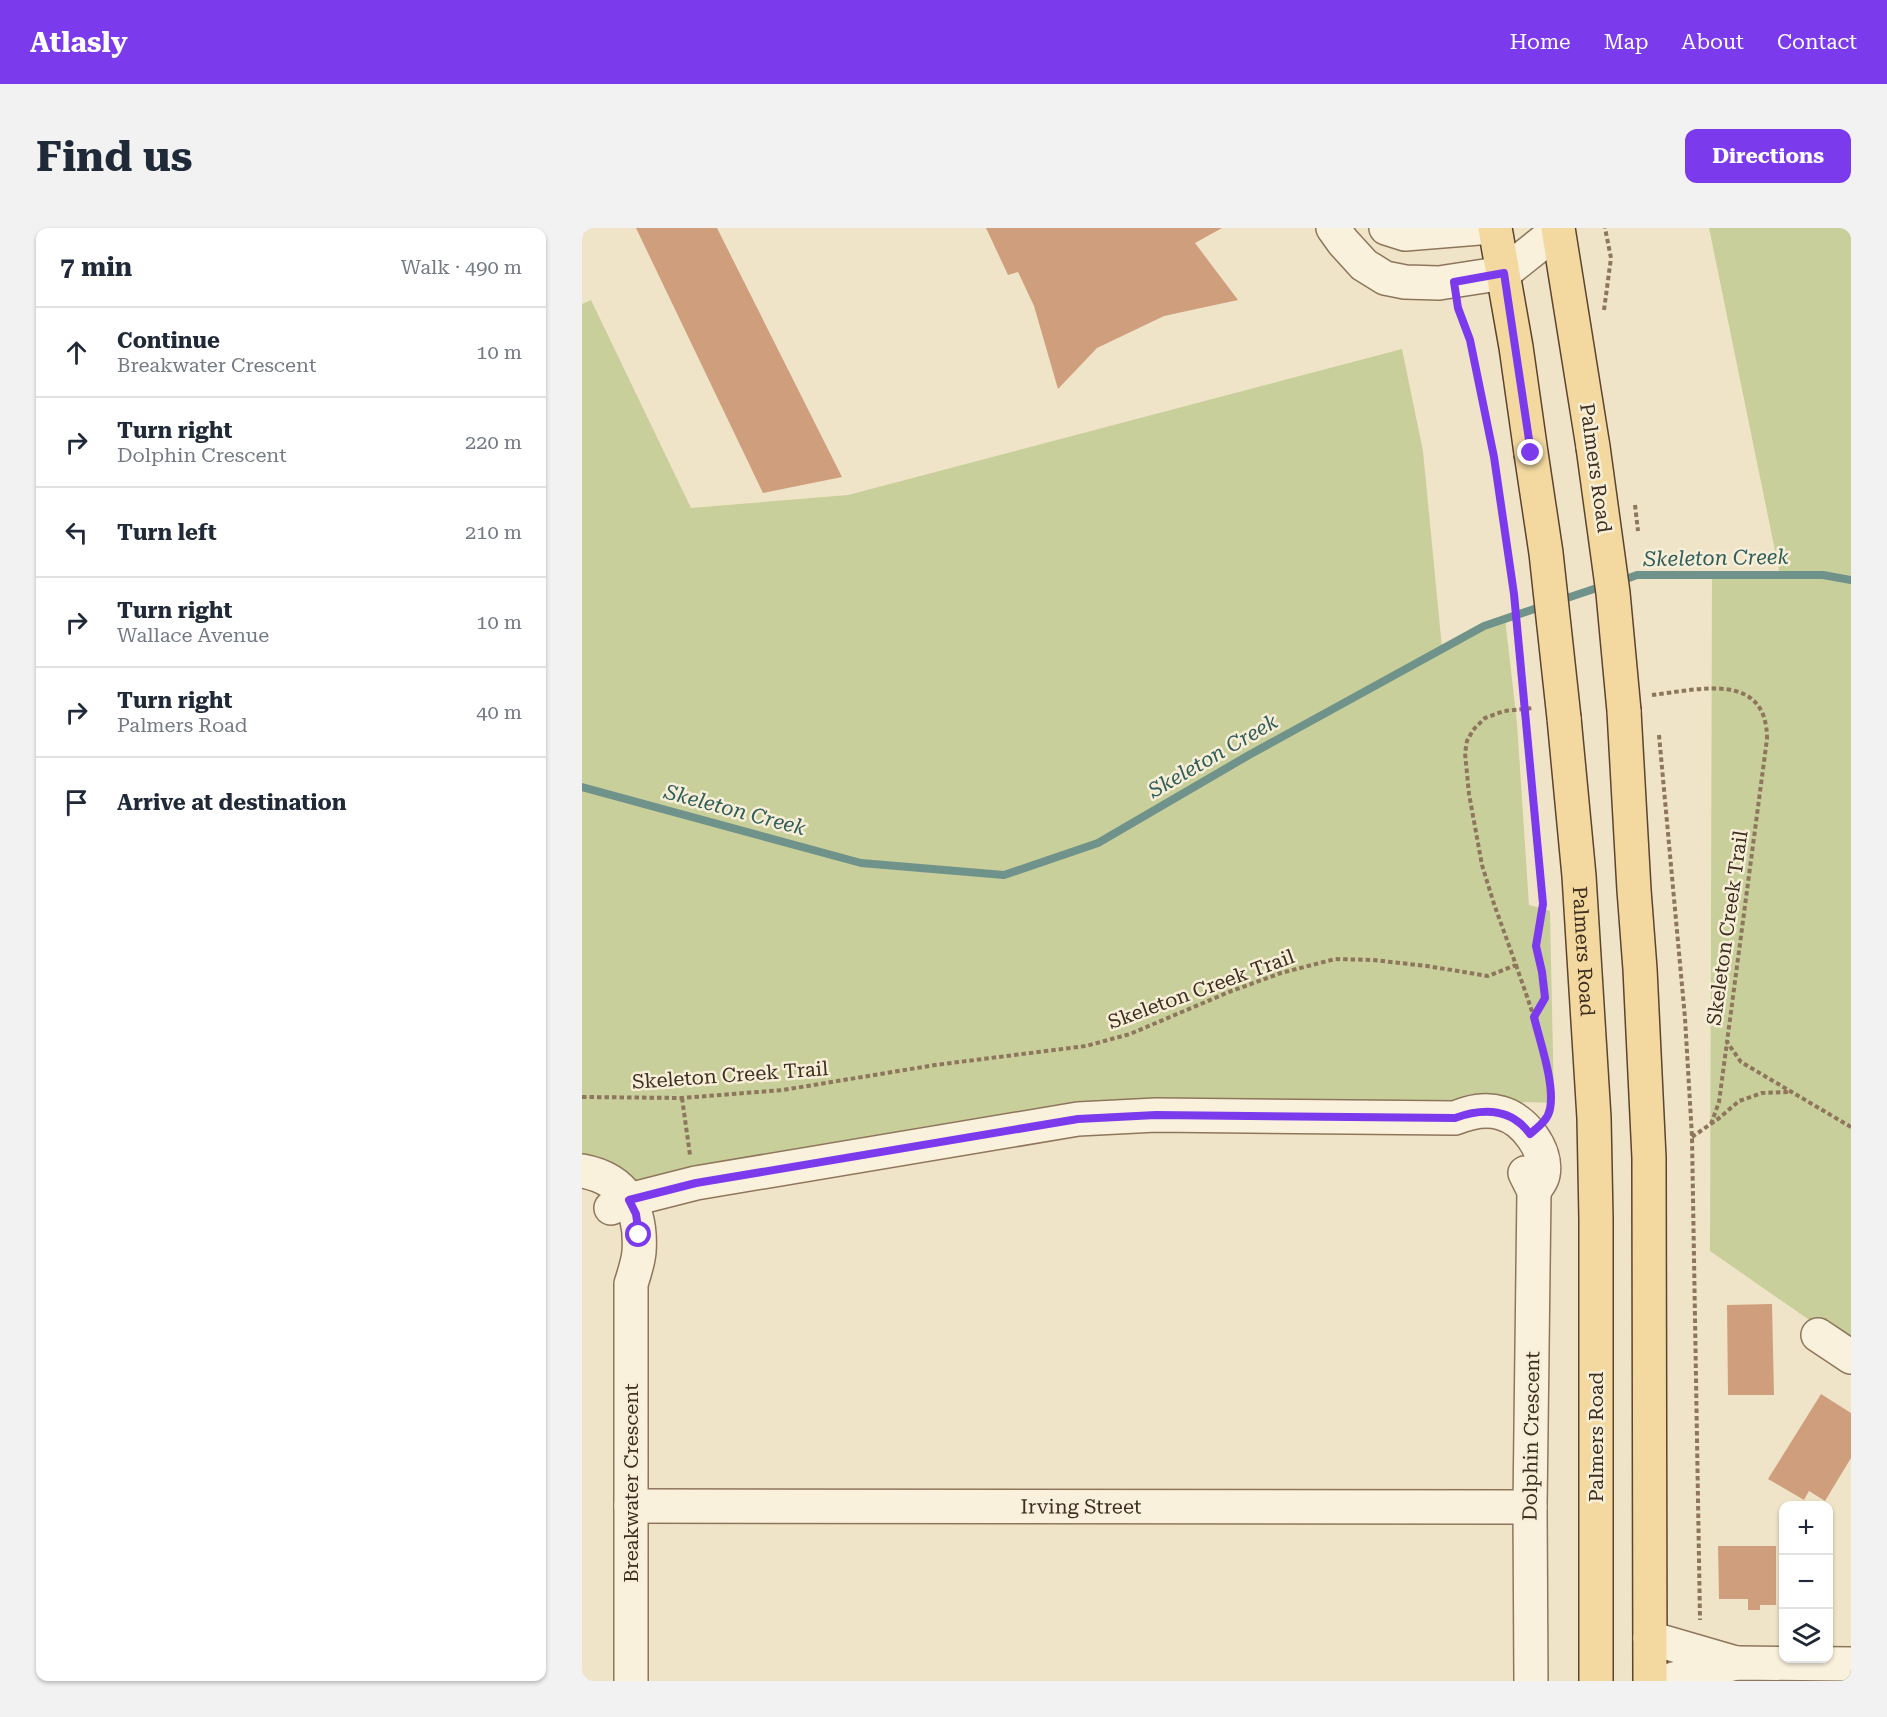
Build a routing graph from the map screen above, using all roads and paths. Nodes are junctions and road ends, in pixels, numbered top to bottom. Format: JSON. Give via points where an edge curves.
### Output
{"nodes":[{"id":1,"x":1333,"y":228,"type":"edge"},
{"id":2,"x":1386,"y":228,"type":"edge"},
{"id":3,"x":1479,"y":228,"type":"edge"},
{"id":4,"x":1495,"y":228,"type":"edge"},
{"id":5,"x":1548,"y":228,"type":"edge"},
{"id":6,"x":1605,"y":228,"type":"edge"},
{"id":7,"x":1504,"y":273,"type":"junction"},
{"id":8,"x":1454,"y":282,"type":"junction"},
{"id":9,"x":1603,"y":314,"type":"dead end"},
{"id":10,"x":1658,"y":730,"type":"dead end"},
{"id":11,"x":1767,"y":739,"type":"dead end"},
{"id":12,"x":1466,"y":765,"type":"dead end"},
{"id":13,"x":1516,"y":965,"type":"junction"},
{"id":14,"x":1534,"y":1017,"type":"junction"},
{"id":15,"x":1727,"y":1042,"type":"junction"},
{"id":16,"x":1791,"y":1092,"type":"junction"},
{"id":17,"x":582,"y":1097,"type":"edge"},
{"id":18,"x":1455,"y":1118,"type":"junction"},
{"id":19,"x":1711,"y":1125,"type":"junction"},
{"id":20,"x":1851,"y":1127,"type":"edge"},
{"id":21,"x":1530,"y":1134,"type":"junction"},
{"id":22,"x":1692,"y":1137,"type":"junction"},
{"id":23,"x":582,"y":1171,"type":"edge"},
{"id":24,"x":582,"y":1188,"type":"edge"},
{"id":25,"x":1534,"y":1191,"type":"junction"},
{"id":26,"x":620,"y":1204,"type":"junction"},
{"id":27,"x":1818,"y":1335,"type":"dead end"},
{"id":28,"x":1851,"y":1357,"type":"edge"},
{"id":29,"x":631,"y":1506,"type":"junction"},
{"id":30,"x":1530,"y":1507,"type":"junction"},
{"id":31,"x":1650,"y":1638,"type":"junction"},
{"id":32,"x":1700,"y":1653,"type":"junction"},
{"id":33,"x":1736,"y":1663,"type":"junction"},
{"id":34,"x":1851,"y":1664,"type":"edge"},
{"id":35,"x":631,"y":1681,"type":"edge"},
{"id":36,"x":1531,"y":1681,"type":"edge"},
{"id":37,"x":1596,"y":1681,"type":"edge"},
{"id":38,"x":1650,"y":1681,"type":"edge"},
{"id":39,"x":1666,"y":1681,"type":"edge"}],
"edges":[{"from":1,"to":8,"type":"street","via":[[1364,265],[1385,278]]},
{"from":2,"to":3,"type":"street","via":[[1406,234]]},
{"from":4,"to":7,"type":"main road","name":"Palmers Road"},
{"from":5,"to":7,"type":"street"},
{"from":5,"to":31,"type":"main road","name":"Palmers Road","bridge":true,"via":[[1593,447],[1624,711],[1649,1158]]},
{"from":6,"to":9,"type":"path","via":[[1611,258]]},
{"from":7,"to":8,"type":"street"},
{"from":7,"to":37,"type":"main road","name":"Palmers Road","bridge":true,"via":[[1546,554],[1580,899],[1594,1118]]},
{"from":8,"to":14,"type":"path","bridge":true,"via":[[1494,457],[1514,594],[1543,904],[1536,946],[1545,998]]},
{"from":10,"to":22,"type":"path"},
{"from":11,"to":15,"type":"path","name":"Skeleton Creek Trail"},
{"from":12,"to":13,"type":"path","via":[[1482,865]]},
{"from":13,"to":14,"type":"path"},
{"from":13,"to":17,"type":"path","name":"Skeleton Creek Trail","via":[[1488,976],[1373,960],[1335,959],[1281,973],[1130,1034],[1086,1046],[783,1090],[682,1098]]},
{"from":14,"to":21,"type":"path","via":[[1550,1080],[1550,1109]]},
{"from":15,"to":16,"type":"path","name":"Skeleton Creek Trail","via":[[1741,1062]]},
{"from":15,"to":19,"type":"path","via":[[1719,1102]]},
{"from":16,"to":19,"type":"path","via":[[1762,1093],[1739,1101]]},
{"from":16,"to":20,"type":"path","name":"Skeleton Creek Trail"},
{"from":18,"to":21,"type":"street","name":"Dolphin Crescent","via":[[1479,1111],[1499,1112],[1517,1121]]},
{"from":18,"to":25,"type":"street","name":"Dolphin Crescent","via":[[1490,1126],[1505,1134],[1517,1148]]},
{"from":18,"to":26,"type":"street","name":"Dolphin Crescent","via":[[1156,1115],[1078,1119],[696,1183]]},
{"from":19,"to":22,"type":"path"},
{"from":21,"to":25,"type":"street","name":"Dolphin Crescent","via":[[1543,1164],[1543,1175]]},
{"from":22,"to":32,"type":"path"},
{"from":23,"to":26,"type":"street","name":"Breakwater Crescent","via":[[598,1174],[621,1189]]},
{"from":24,"to":26,"type":"street"},
{"from":25,"to":30,"type":"street","name":"Dolphin Crescent"},
{"from":26,"to":29,"type":"street","name":"Breakwater Crescent","via":[[625,1265],[632,1284]]},
{"from":27,"to":28,"type":"street"},
{"from":29,"to":30,"type":"street","name":"Irving Street"},
{"from":29,"to":35,"type":"street","name":"Breakwater Crescent"},
{"from":30,"to":36,"type":"street","name":"Dolphin Crescent"},
{"from":31,"to":32,"type":"street"},
{"from":31,"to":38,"type":"main road","name":"Palmers Road"},
{"from":32,"to":33,"type":"street"},
{"from":33,"to":34,"type":"street"},
{"from":33,"to":39,"type":"street"}]}
